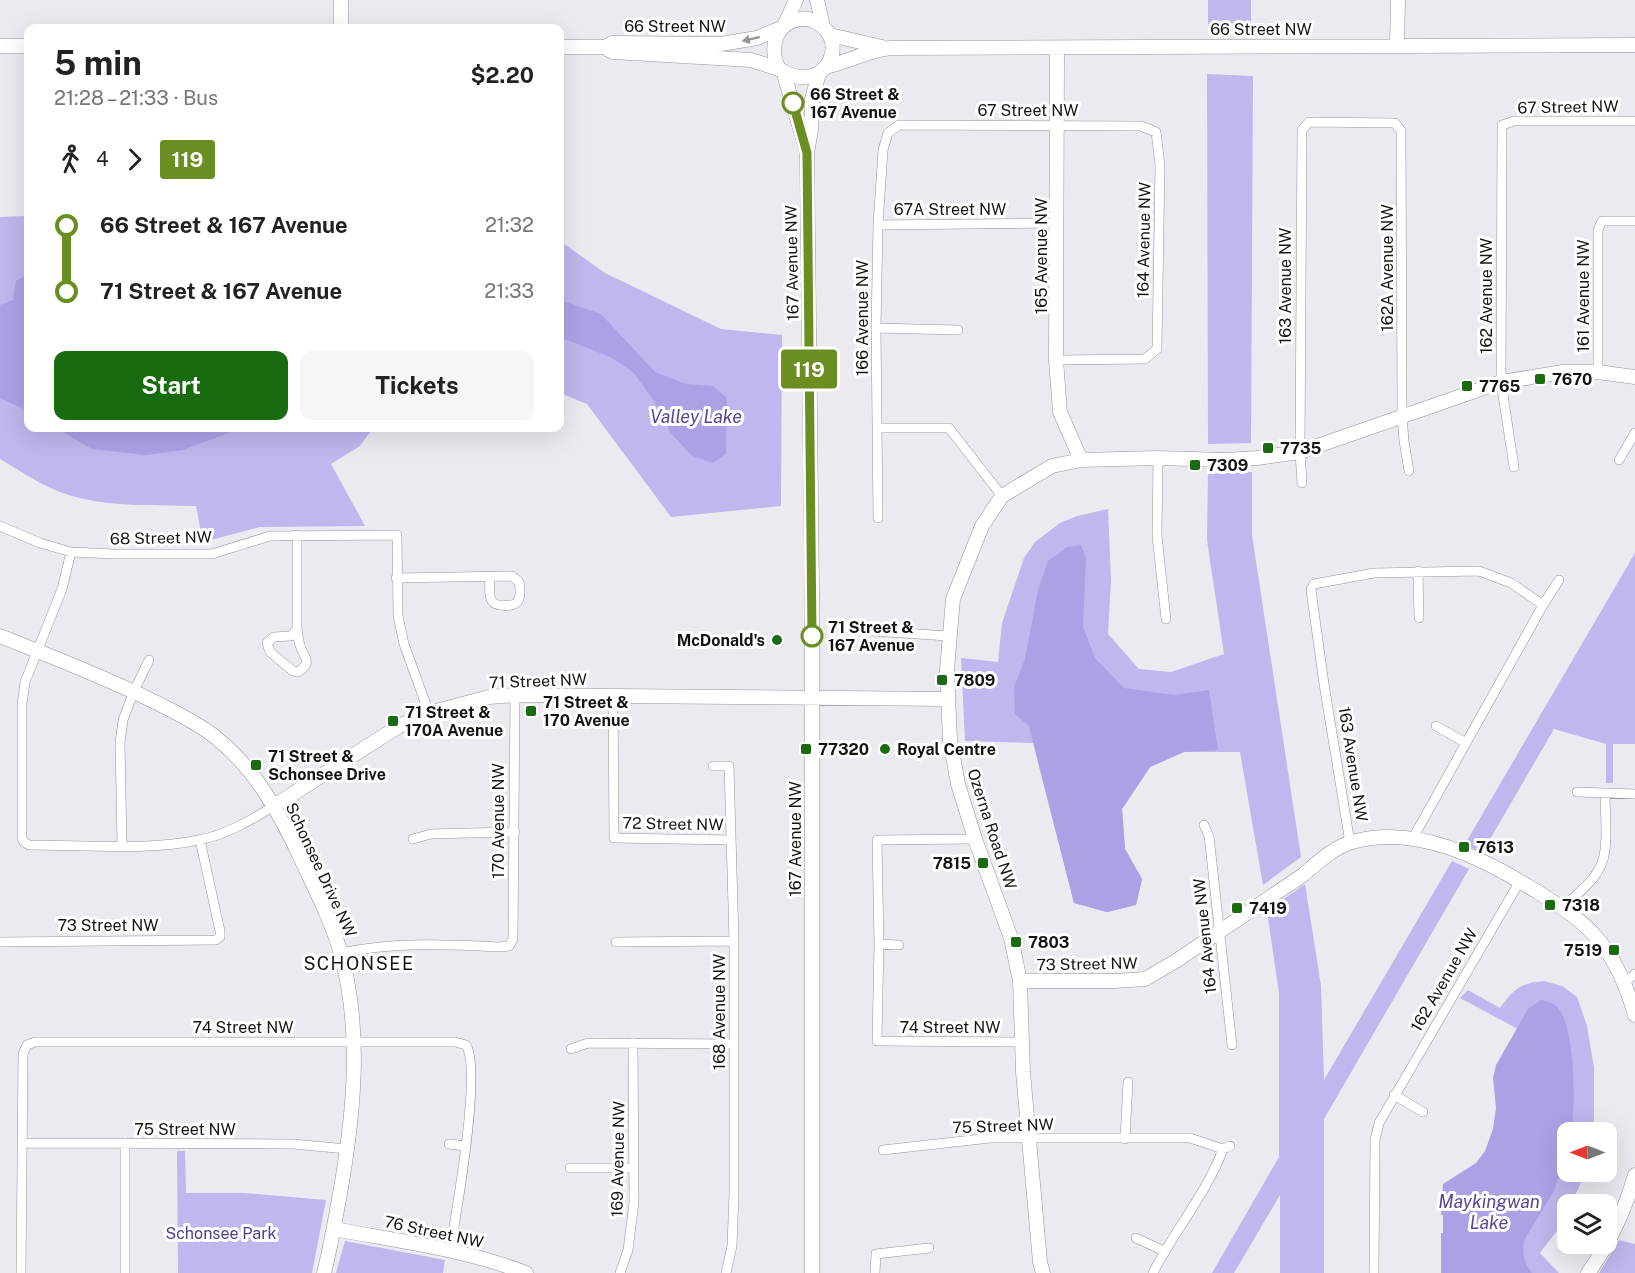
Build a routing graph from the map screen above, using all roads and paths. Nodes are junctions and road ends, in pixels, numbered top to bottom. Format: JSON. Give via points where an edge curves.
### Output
{"nodes":[{"id":1,"x":341,"y":0,"type":"edge"},
{"id":2,"x":796,"y":0,"type":"edge"},
{"id":3,"x":817,"y":0,"type":"edge"},
{"id":4,"x":1398,"y":0,"type":"edge"},
{"id":5,"x":341,"y":24,"type":"edge"},
{"id":6,"x":783,"y":26,"type":"junction"},
{"id":7,"x":826,"y":30,"type":"junction"},
{"id":8,"x":1635,"y":45,"type":"edge"},
{"id":9,"x":0,"y":46,"type":"edge"},
{"id":10,"x":24,"y":46,"type":"edge"},
{"id":11,"x":1397,"y":46,"type":"junction"},
{"id":12,"x":564,"y":47,"type":"edge"},
{"id":13,"x":605,"y":47,"type":"junction"},
{"id":14,"x":887,"y":48,"type":"junction"},
{"id":15,"x":1057,"y":48,"type":"junction"},
{"id":16,"x":781,"y":70,"type":"junction"},
{"id":17,"x":822,"y":70,"type":"junction"},
{"id":18,"x":1635,"y":121,"type":"edge"},
{"id":19,"x":1309,"y":122,"type":"joint"},
{"id":20,"x":899,"y":125,"type":"joint"},
{"id":21,"x":1058,"y":125,"type":"junction"},
{"id":22,"x":1502,"y":125,"type":"joint"},
{"id":23,"x":1156,"y":132,"type":"joint"},
{"id":24,"x":807,"y":153,"type":"junction"},
{"id":25,"x":1635,"y":221,"type":"edge"},
{"id":26,"x":1058,"y":223,"type":"junction"},
{"id":27,"x":878,"y":225,"type":"junction"},
{"id":28,"x":876,"y":328,"type":"junction"},
{"id":29,"x":957,"y":330,"type":"dead end"},
{"id":30,"x":1056,"y":360,"type":"junction"},
{"id":31,"x":1598,"y":372,"type":"junction"},
{"id":32,"x":1635,"y":376,"type":"edge"},
{"id":33,"x":1501,"y":382,"type":"junction"},
{"id":34,"x":1402,"y":416,"type":"junction"},
{"id":35,"x":877,"y":428,"type":"junction"},
{"id":36,"x":1635,"y":433,"type":"edge"},
{"id":37,"x":1300,"y":452,"type":"junction"},
{"id":38,"x":1158,"y":458,"type":"junction"},
{"id":39,"x":1081,"y":460,"type":"junction"},
{"id":40,"x":1619,"y":460,"type":"dead end"},
{"id":41,"x":1514,"y":467,"type":"dead end"},
{"id":42,"x":1409,"y":471,"type":"dead end"},
{"id":43,"x":1302,"y":483,"type":"dead end"},
{"id":44,"x":1002,"y":496,"type":"junction"},
{"id":45,"x":878,"y":518,"type":"dead end"},
{"id":46,"x":0,"y":526,"type":"edge"},
{"id":47,"x":297,"y":535,"type":"junction"},
{"id":48,"x":71,"y":552,"type":"junction"},
{"id":49,"x":1418,"y":571,"type":"junction"},
{"id":50,"x":490,"y":577,"type":"dead end"},
{"id":51,"x":396,"y":578,"type":"junction"},
{"id":52,"x":1559,"y":580,"type":"dead end"},
{"id":53,"x":1543,"y":605,"type":"junction"},
{"id":54,"x":1419,"y":618,"type":"dead end"},
{"id":55,"x":1166,"y":619,"type":"dead end"},
{"id":56,"x":297,"y":629,"type":"junction"},
{"id":57,"x":872,"y":631,"type":"dead end"},
{"id":58,"x":0,"y":636,"type":"edge"},
{"id":59,"x":948,"y":636,"type":"junction"},
{"id":60,"x":36,"y":651,"type":"junction"},
{"id":61,"x":149,"y":660,"type":"dead end"},
{"id":62,"x":134,"y":691,"type":"junction"},
{"id":63,"x":515,"y":695,"type":"junction"},
{"id":64,"x":613,"y":696,"type":"junction"},
{"id":65,"x":812,"y":699,"type":"junction"},
{"id":66,"x":947,"y":699,"type":"junction"},
{"id":67,"x":429,"y":713,"type":"junction"},
{"id":68,"x":1436,"y":726,"type":"dead end"},
{"id":69,"x":1466,"y":743,"type":"junction"},
{"id":70,"x":713,"y":766,"type":"dead end"},
{"id":71,"x":1577,"y":792,"type":"dead end"},
{"id":72,"x":1605,"y":794,"type":"junction"},
{"id":73,"x":1635,"y":794,"type":"edge"},
{"id":74,"x":274,"y":806,"type":"junction"},
{"id":75,"x":1204,"y":825,"type":"dead end"},
{"id":76,"x":515,"y":832,"type":"junction"},
{"id":77,"x":1413,"y":838,"type":"junction"},
{"id":78,"x":413,"y":839,"type":"dead end"},
{"id":79,"x":975,"y":839,"type":"junction"},
{"id":80,"x":200,"y":840,"type":"junction"},
{"id":81,"x":731,"y":840,"type":"junction"},
{"id":82,"x":1350,"y":843,"type":"junction"},
{"id":83,"x":122,"y":846,"type":"junction"},
{"id":84,"x":1520,"y":881,"type":"junction"},
{"id":85,"x":1563,"y":908,"type":"junction"},
{"id":86,"x":1221,"y":931,"type":"junction"},
{"id":87,"x":734,"y":941,"type":"junction"},
{"id":88,"x":0,"y":942,"type":"edge"},
{"id":89,"x":616,"y":942,"type":"dead end"},
{"id":90,"x":879,"y":944,"type":"junction"},
{"id":91,"x":899,"y":945,"type":"dead end"},
{"id":92,"x":340,"y":953,"type":"junction"},
{"id":93,"x":1630,"y":978,"type":"edge"},
{"id":94,"x":1020,"y":981,"type":"junction"},
{"id":95,"x":1635,"y":1015,"type":"edge"},
{"id":96,"x":353,"y":1042,"type":"junction"},
{"id":97,"x":1022,"y":1042,"type":"junction"},
{"id":98,"x":633,"y":1043,"type":"junction"},
{"id":99,"x":734,"y":1044,"type":"junction"},
{"id":100,"x":1232,"y":1045,"type":"dead end"},
{"id":101,"x":571,"y":1049,"type":"dead end"},
{"id":102,"x":1128,"y":1082,"type":"dead end"},
{"id":103,"x":1394,"y":1095,"type":"junction"},
{"id":104,"x":1423,"y":1112,"type":"dead end"},
{"id":105,"x":1029,"y":1138,"type":"junction"},
{"id":106,"x":1125,"y":1139,"type":"junction"},
{"id":107,"x":22,"y":1143,"type":"junction"},
{"id":108,"x":125,"y":1143,"type":"junction"},
{"id":109,"x":449,"y":1144,"type":"dead end"},
{"id":110,"x":466,"y":1146,"type":"junction"},
{"id":111,"x":347,"y":1149,"type":"junction"},
{"id":112,"x":883,"y":1150,"type":"dead end"},
{"id":113,"x":570,"y":1168,"type":"dead end"},
{"id":114,"x":634,"y":1168,"type":"junction"},
{"id":115,"x":1635,"y":1175,"type":"edge"},
{"id":116,"x":334,"y":1229,"type":"junction"},
{"id":117,"x":1136,"y":1238,"type":"dead end"},
{"id":118,"x":929,"y":1248,"type":"dead end"},
{"id":119,"x":450,"y":1250,"type":"junction"},
{"id":120,"x":1164,"y":1251,"type":"junction"},
{"id":121,"x":21,"y":1273,"type":"edge"},
{"id":122,"x":125,"y":1273,"type":"edge"},
{"id":123,"x":324,"y":1273,"type":"edge"},
{"id":124,"x":526,"y":1273,"type":"edge"},
{"id":125,"x":620,"y":1273,"type":"edge"},
{"id":126,"x":726,"y":1273,"type":"edge"},
{"id":127,"x":812,"y":1273,"type":"edge"},
{"id":128,"x":875,"y":1273,"type":"edge"},
{"id":129,"x":1043,"y":1273,"type":"edge"},
{"id":130,"x":1153,"y":1273,"type":"edge"},
{"id":131,"x":1374,"y":1273,"type":"edge"},
{"id":132,"x":1588,"y":1273,"type":"edge"}],
"edges":[{"from":1,"to":5,"type":"street"},
{"from":2,"to":6,"type":"street"},
{"from":3,"to":7,"type":"street"},
{"from":4,"to":11,"type":"street"},
{"from":6,"to":7,"type":"street","via":[[802,19],[814,21]]},
{"from":6,"to":13,"type":"street","name":"66 Street NW","one_way":true,"via":[[756,38],[721,44],[612,43]]},
{"from":6,"to":16,"type":"street","via":[[773,48]]},
{"from":7,"to":14,"type":"street","name":"66 Street NW"},
{"from":7,"to":17,"type":"street","via":[[832,52]]},
{"from":8,"to":11,"type":"street","name":"66 Street NW"},
{"from":9,"to":10,"type":"street"},
{"from":11,"to":15,"type":"street","name":"66 Street NW"},
{"from":12,"to":13,"type":"street","name":"66 Street NW"},
{"from":13,"to":16,"type":"street","name":"66 Street NW","via":[[613,52],[751,60]]},
{"from":14,"to":15,"type":"street","name":"66 Street NW"},
{"from":14,"to":17,"type":"street","name":"66 Street NW"},
{"from":15,"to":21,"type":"street","name":"165 Avenue NW"},
{"from":16,"to":17,"type":"street","via":[[803,78]]},
{"from":16,"to":24,"type":"street","name":"167 Avenue NW"},
{"from":17,"to":24,"type":"street","name":"167 Avenue NW","via":[[812,99]]},
{"from":18,"to":22,"type":"street","name":"67 Street NW","via":[[1514,121]]},
{"from":19,"to":34,"type":"street","name":"162A Avenue NW","via":[[1395,123],[1401,131]]},
{"from":19,"to":37,"type":"street","name":"163 Avenue NW","via":[[1302,130]]},
{"from":20,"to":21,"type":"street","name":"67 Street NW"},
{"from":20,"to":27,"type":"street","name":"166 Avenue NW","via":[[888,133],[883,150]]},
{"from":21,"to":23,"type":"street","name":"67 Street NW","via":[[1142,126]]},
{"from":21,"to":26,"type":"street","name":"165 Avenue NW"},
{"from":22,"to":33,"type":"street","name":"162 Avenue NW"},
{"from":23,"to":30,"type":"street","name":"164 Avenue NW","via":[[1160,165],[1157,349],[1145,358]]},
{"from":24,"to":65,"type":"street","name":"167 Avenue NW"},
{"from":25,"to":31,"type":"street","name":"161 Avenue NW","via":[[1602,221],[1598,230]]},
{"from":26,"to":27,"type":"street","name":"67A Street NW"},
{"from":26,"to":30,"type":"street","name":"165 Avenue NW"},
{"from":27,"to":28,"type":"street","name":"166 Avenue NW"},
{"from":28,"to":29,"type":"street"},
{"from":28,"to":35,"type":"street","name":"166 Avenue NW"},
{"from":30,"to":39,"type":"street","name":"165 Avenue NW","via":[[1060,412]]},
{"from":31,"to":32,"type":"street","name":"Ozerna Road NW"},
{"from":31,"to":33,"type":"street","name":"Ozerna Road NW","via":[[1563,372]]},
{"from":33,"to":34,"type":"street","name":"Ozerna Road NW"},
{"from":33,"to":41,"type":"street","name":"162 Avenue NW"},
{"from":34,"to":37,"type":"street","name":"Ozerna Road NW"},
{"from":34,"to":42,"type":"street"},
{"from":35,"to":44,"type":"street","via":[[949,428]]},
{"from":35,"to":45,"type":"street","name":"166 Avenue NW"},
{"from":36,"to":40,"type":"street"},
{"from":37,"to":38,"type":"street","name":"Ozerna Road NW","via":[[1233,460]]},
{"from":37,"to":43,"type":"street"},
{"from":38,"to":39,"type":"street","name":"Ozerna Road NW"},
{"from":38,"to":55,"type":"street","via":[[1158,536]]},
{"from":39,"to":44,"type":"street","name":"Ozerna Road NW","via":[[1052,466]]},
{"from":44,"to":59,"type":"street","name":"Ozerna Road NW","via":[[982,526],[953,598]]},
{"from":46,"to":48,"type":"street","name":"68 Street NW"},
{"from":47,"to":48,"type":"street","name":"68 Street NW","via":[[263,537],[212,554]]},
{"from":47,"to":51,"type":"street","name":"68 Street NW","via":[[397,535]]},
{"from":47,"to":56,"type":"street"},
{"from":48,"to":60,"type":"street","via":[[62,589]]},
{"from":49,"to":53,"type":"street","via":[[1479,571],[1510,583]]},
{"from":49,"to":54,"type":"street"},
{"from":49,"to":82,"type":"street","name":"163 Avenue NW","via":[[1374,573],[1314,584],[1311,590]]},
{"from":50,"to":51,"type":"street"},
{"from":51,"to":67,"type":"street","via":[[403,637]]},
{"from":52,"to":53,"type":"street"},
{"from":53,"to":69,"type":"street"},
{"from":56,"to":56,"type":"street","via":[[291,636],[274,637],[267,643],[270,651],[298,672],[307,658]]},
{"from":57,"to":59,"type":"street"},
{"from":58,"to":60,"type":"street","name":"Schonsee Drive NW"},
{"from":59,"to":66,"type":"street","name":"Ozerna Road NW"},
{"from":60,"to":62,"type":"street","name":"Schonsee Drive NW"},
{"from":60,"to":83,"type":"street","name":"71 Street NW","via":[[22,704],[21,838],[29,844]]},
{"from":61,"to":62,"type":"street"},
{"from":62,"to":74,"type":"street","name":"Schonsee Drive NW","via":[[213,735],[244,766]]},
{"from":62,"to":83,"type":"street","via":[[120,742]]},
{"from":63,"to":64,"type":"street","name":"71 Street NW"},
{"from":63,"to":67,"type":"street","name":"71 Street NW","via":[[474,700]]},
{"from":63,"to":76,"type":"street","name":"170 Avenue NW"},
{"from":64,"to":65,"type":"street","name":"71 Street NW"},
{"from":64,"to":81,"type":"street","name":"72 Street NW","via":[[614,838]]},
{"from":65,"to":66,"type":"street","name":"71 Street NW"},
{"from":65,"to":127,"type":"street","name":"167 Avenue NW"},
{"from":66,"to":79,"type":"street","name":"Ozerna Road NW","via":[[958,784]]},
{"from":67,"to":74,"type":"street","name":"71 Street NW","via":[[385,735]]},
{"from":68,"to":69,"type":"street"},
{"from":69,"to":77,"type":"street"},
{"from":70,"to":81,"type":"street","name":"168 Avenue NW","via":[[729,766]]},
{"from":71,"to":72,"type":"street"},
{"from":72,"to":73,"type":"street"},
{"from":72,"to":85,"type":"street","via":[[1602,864]]},
{"from":74,"to":80,"type":"street","name":"71 Street NW","via":[[242,825]]},
{"from":74,"to":92,"type":"street","name":"Schonsee Drive NW","via":[[312,882]]},
{"from":75,"to":86,"type":"street","name":"164 Avenue NW","via":[[1209,836]]},
{"from":76,"to":78,"type":"street","via":[[431,834]]},
{"from":76,"to":92,"type":"street","name":"170 Avenue NW","via":[[515,927],[509,945],[388,946]]},
{"from":77,"to":82,"type":"street","name":"73 Street NW","via":[[1378,837]]},
{"from":77,"to":84,"type":"street","name":"73 Street NW","via":[[1448,847]]},
{"from":79,"to":90,"type":"street","via":[[877,840]]},
{"from":79,"to":94,"type":"street","name":"Ozerna Road NW","via":[[1011,938]]},
{"from":80,"to":83,"type":"street","name":"71 Street NW"},
{"from":80,"to":88,"type":"street","name":"73 Street NW","via":[[220,931],[216,940]]},
{"from":81,"to":87,"type":"street","name":"168 Avenue NW"},
{"from":82,"to":86,"type":"street","name":"73 Street NW"},
{"from":84,"to":85,"type":"street","name":"73 Street NW"},
{"from":84,"to":103,"type":"street","name":"162 Avenue NW"},
{"from":85,"to":93,"type":"street","name":"73 Street NW","via":[[1598,939]]},
{"from":86,"to":94,"type":"street","name":"73 Street NW","via":[[1145,979]]},
{"from":86,"to":100,"type":"street","name":"164 Avenue NW"},
{"from":87,"to":89,"type":"street"},
{"from":87,"to":99,"type":"street","name":"168 Avenue NW"},
{"from":90,"to":91,"type":"street"},
{"from":90,"to":97,"type":"street","name":"74 Street NW","via":[[877,1041]]},
{"from":92,"to":96,"type":"street","name":"Schonsee Drive NW"},
{"from":93,"to":95,"type":"street","name":"73 Street NW"},
{"from":94,"to":97,"type":"street","name":"Ozerna Road NW"},
{"from":96,"to":107,"type":"street","name":"74 Street NW","via":[[35,1042],[23,1050]]},
{"from":96,"to":110,"type":"street","name":"74 Street NW","via":[[466,1045],[470,1059]]},
{"from":96,"to":111,"type":"street","name":"Schonsee Drive NW","via":[[354,1083]]},
{"from":97,"to":105,"type":"street","name":"Ozerna Road NW"},
{"from":98,"to":99,"type":"street"},
{"from":98,"to":101,"type":"street","via":[[588,1043]]},
{"from":98,"to":114,"type":"street","name":"169 Avenue NW"},
{"from":99,"to":126,"type":"street","name":"168 Avenue NW","via":[[734,1193],[732,1246]]},
{"from":102,"to":106,"type":"street"},
{"from":103,"to":104,"type":"street"},
{"from":103,"to":131,"type":"street","name":"162 Avenue NW","via":[[1375,1140]]},
{"from":105,"to":106,"type":"street","name":"75 Street NW"},
{"from":105,"to":112,"type":"street","name":"75 Street NW","via":[[990,1138]]},
{"from":105,"to":129,"type":"street","name":"Ozerna Road NW"},
{"from":106,"to":120,"type":"street","name":"75 Street NW","via":[[1190,1138],[1227,1148]]},
{"from":107,"to":108,"type":"street","name":"75 Street NW"},
{"from":107,"to":121,"type":"street"},
{"from":108,"to":111,"type":"street","name":"75 Street NW","via":[[293,1144]]},
{"from":108,"to":122,"type":"street"},
{"from":109,"to":110,"type":"street"},
{"from":110,"to":119,"type":"street"},
{"from":111,"to":116,"type":"street","name":"Schonsee Drive NW"},
{"from":113,"to":114,"type":"street"},
{"from":114,"to":125,"type":"street","name":"169 Avenue NW","via":[[631,1232]]},
{"from":115,"to":132,"type":"street","via":[[1616,1226]]},
{"from":116,"to":119,"type":"street","name":"76 Street NW"},
{"from":116,"to":123,"type":"street","name":"Schonsee Drive NW"},
{"from":117,"to":120,"type":"street"},
{"from":118,"to":128,"type":"street","via":[[876,1254]]},
{"from":119,"to":124,"type":"street","name":"76 Street NW"},
{"from":120,"to":130,"type":"street"}]}
